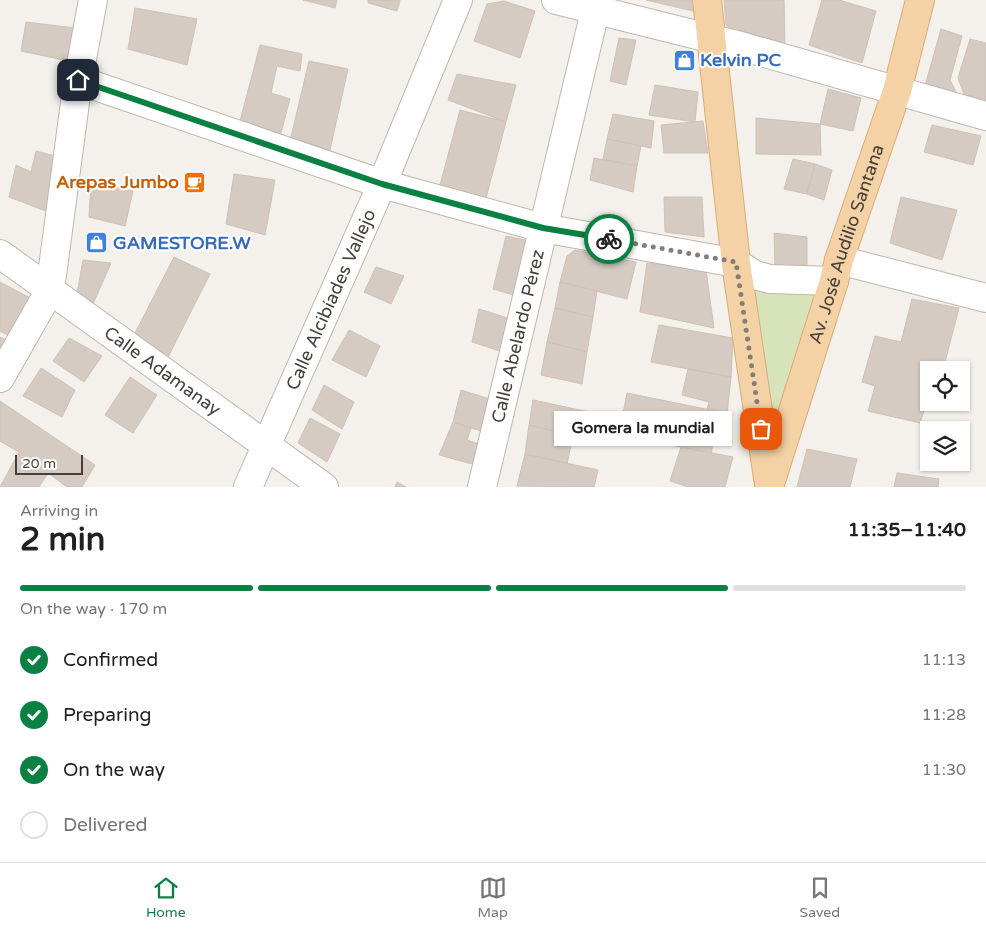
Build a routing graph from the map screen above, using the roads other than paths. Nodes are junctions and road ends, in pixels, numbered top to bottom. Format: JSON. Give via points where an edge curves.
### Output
{"nodes":[{"id":1,"x":93,"y":0,"type":"edge"},
{"id":2,"x":458,"y":0,"type":"edge"},
{"id":3,"x":556,"y":0,"type":"edge"},
{"id":4,"x":707,"y":0,"type":"edge"},
{"id":5,"x":920,"y":0,"type":"edge"},
{"id":6,"x":595,"y":11,"type":"junction"},
{"id":7,"x":712,"y":38,"type":"junction"},
{"id":8,"x":78,"y":80,"type":"junction"},
{"id":9,"x":897,"y":91,"type":"junction"},
{"id":10,"x":986,"y":116,"type":"edge"},
{"id":11,"x":382,"y":184,"type":"junction"},
{"id":12,"x":543,"y":228,"type":"junction"},
{"id":13,"x":0,"y":254,"type":"edge"},
{"id":14,"x":736,"y":262,"type":"junction"},
{"id":15,"x":836,"y":270,"type":"junction"},
{"id":16,"x":50,"y":290,"type":"junction"},
{"id":17,"x":986,"y":298,"type":"edge"},
{"id":18,"x":0,"y":378,"type":"edge"},
{"id":19,"x":267,"y":446,"type":"junction"},
{"id":20,"x":770,"y":486,"type":"edge"},
{"id":21,"x":248,"y":487,"type":"edge"},
{"id":22,"x":324,"y":487,"type":"edge"},
{"id":23,"x":482,"y":487,"type":"edge"}],
"edges":[{"from":1,"to":8,"type":"street"},
{"from":2,"to":11,"type":"street","name":"Calle Alcibíades Vallejo"},
{"from":3,"to":6,"type":"street"},
{"from":4,"to":7,"type":"main road"},
{"from":5,"to":9,"type":"main road","name":"Av. José Audilio Santana"},
{"from":6,"to":7,"type":"street"},
{"from":6,"to":12,"type":"street","name":"Calle Abelardo Pérez"},
{"from":7,"to":9,"type":"street"},
{"from":7,"to":14,"type":"main road"},
{"from":8,"to":11,"type":"street"},
{"from":8,"to":16,"type":"street"},
{"from":9,"to":10,"type":"street"},
{"from":9,"to":15,"type":"main road","name":"Av. José Audilio Santana"},
{"from":11,"to":12,"type":"street"},
{"from":11,"to":19,"type":"street","name":"Calle Alcibíades Vallejo"},
{"from":12,"to":14,"type":"street"},
{"from":12,"to":23,"type":"street","name":"Calle Abelardo Pérez"},
{"from":13,"to":16,"type":"street","name":"Calle Adamanay"},
{"from":14,"to":15,"type":"street","via":[[756,275],[770,279]]},
{"from":14,"to":20,"type":"main road"},
{"from":15,"to":17,"type":"street"},
{"from":15,"to":20,"type":"main road","name":"Av. José Audilio Santana"},
{"from":16,"to":18,"type":"street"},
{"from":16,"to":19,"type":"street","name":"Calle Adamanay"},
{"from":19,"to":21,"type":"street","name":"Calle Alcibíades Vallejo"},
{"from":19,"to":22,"type":"street","name":"Calle Adamanay"}]}
